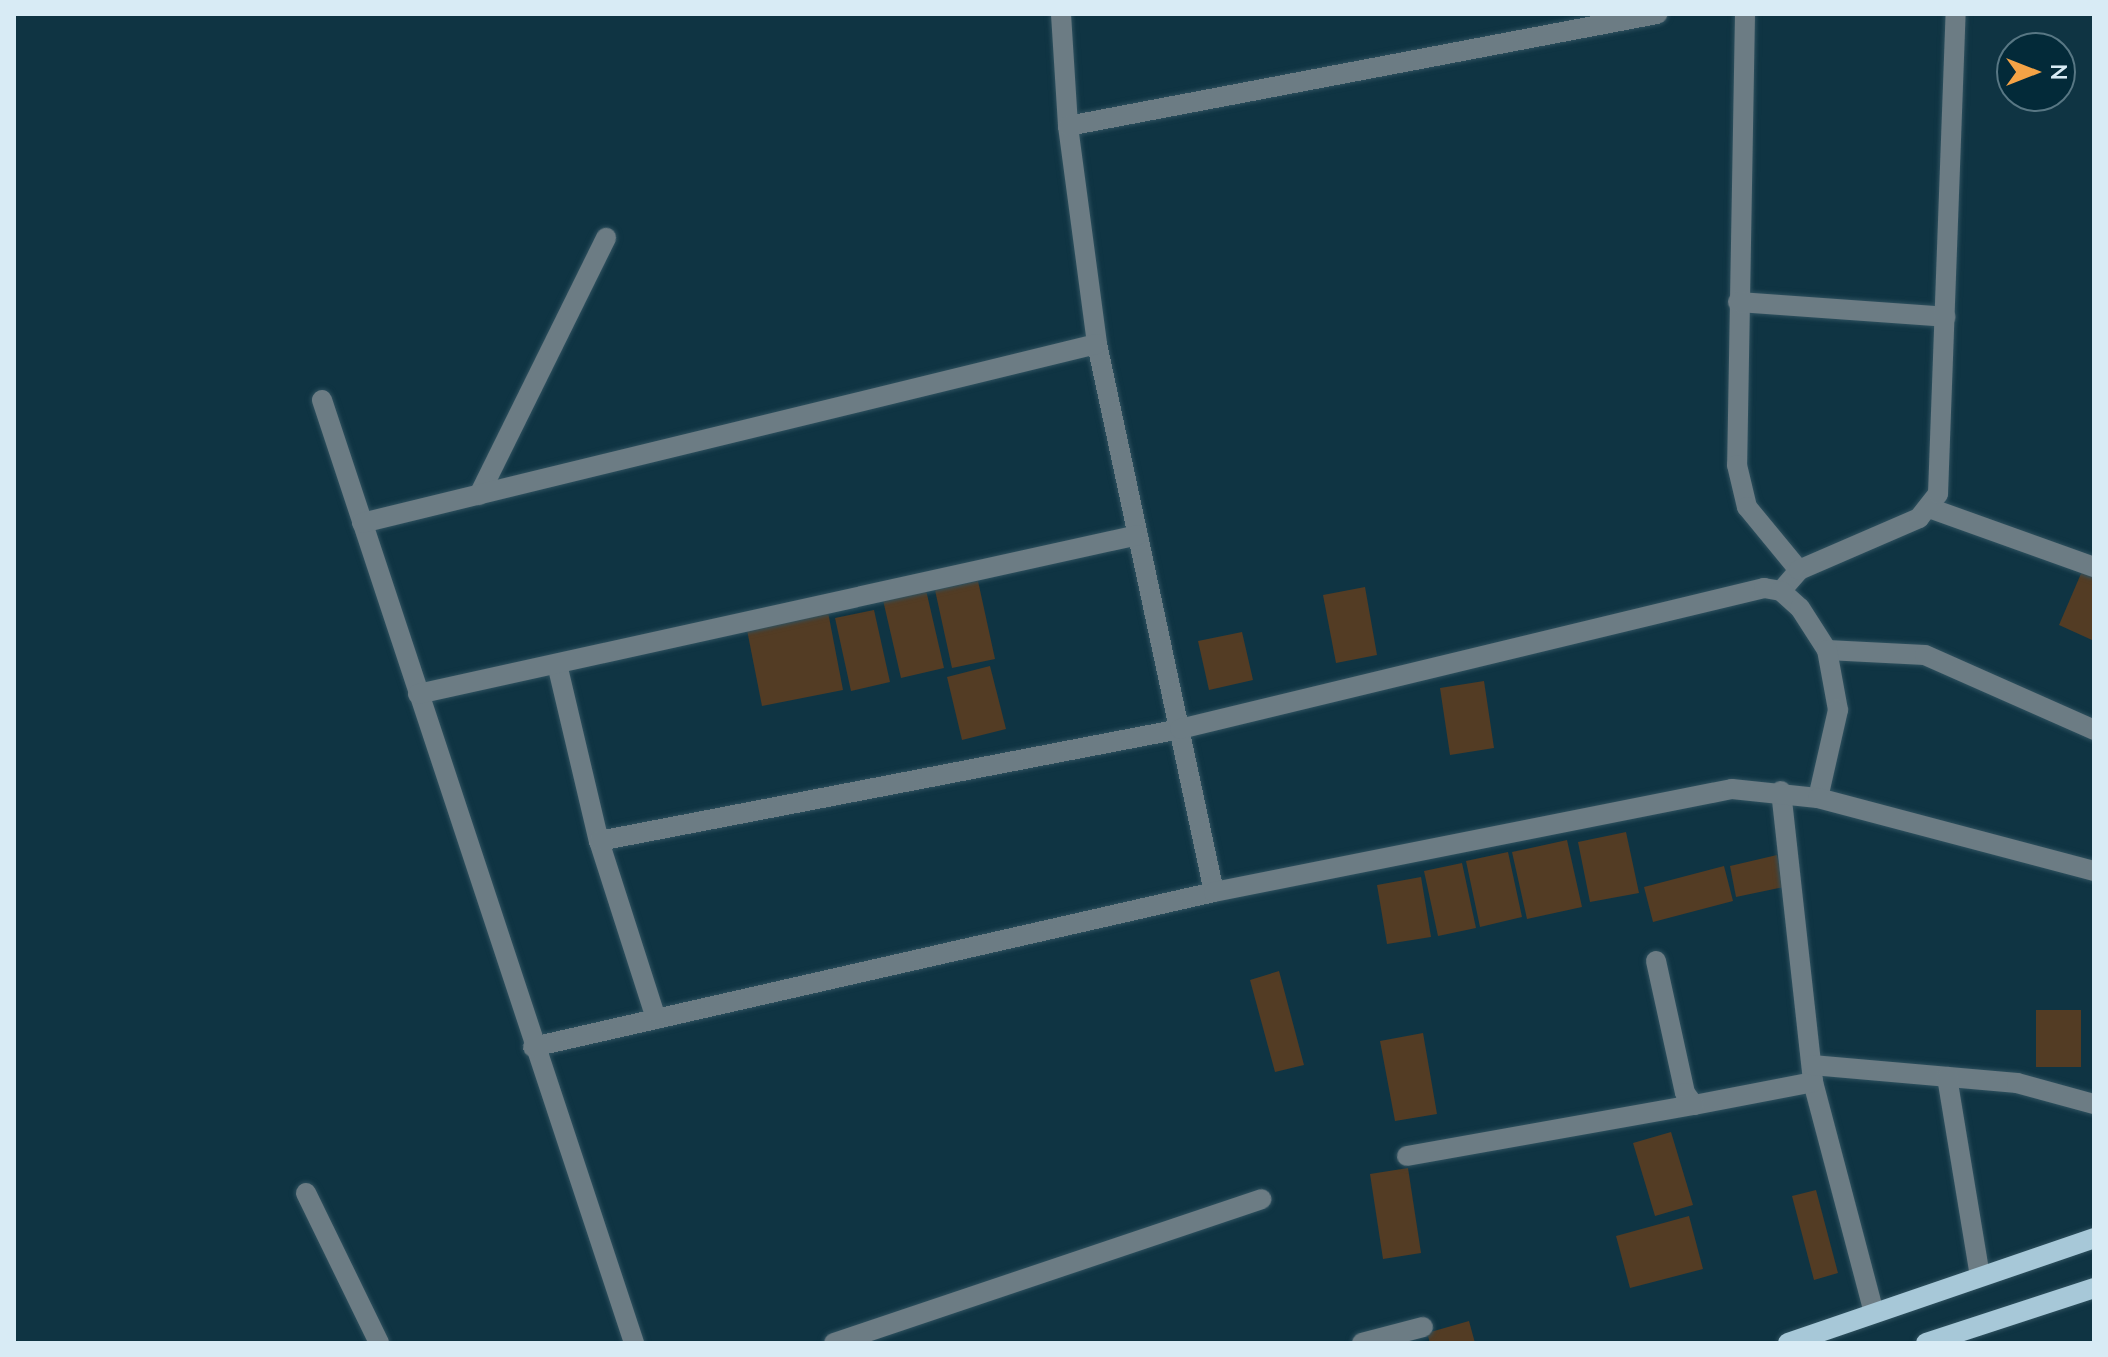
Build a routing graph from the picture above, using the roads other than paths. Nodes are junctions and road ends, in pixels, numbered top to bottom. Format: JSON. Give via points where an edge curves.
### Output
{"nodes":[{"id":1,"x":1061,"y":14,"type":"edge"},
{"id":2,"x":1657,"y":14,"type":"edge"},
{"id":3,"x":1745,"y":14,"type":"edge"},
{"id":4,"x":1956,"y":14,"type":"edge"},
{"id":5,"x":1068,"y":126,"type":"junction"},
{"id":6,"x":606,"y":238,"type":"dead end"},
{"id":7,"x":1738,"y":302,"type":"junction"},
{"id":8,"x":1945,"y":317,"type":"junction"},
{"id":9,"x":1097,"y":344,"type":"junction"},
{"id":10,"x":322,"y":400,"type":"dead end"},
{"id":11,"x":479,"y":495,"type":"junction"},
{"id":12,"x":1932,"y":509,"type":"junction"},
{"id":13,"x":362,"y":523,"type":"junction"},
{"id":14,"x":1138,"y":535,"type":"junction"},
{"id":15,"x":2094,"y":567,"type":"edge"},
{"id":16,"x":1799,"y":570,"type":"junction"},
{"id":17,"x":1781,"y":591,"type":"junction"},
{"id":18,"x":1827,"y":650,"type":"junction"},
{"id":19,"x":557,"y":664,"type":"junction"},
{"id":20,"x":418,"y":694,"type":"junction"},
{"id":21,"x":1180,"y":729,"type":"junction"},
{"id":22,"x":2094,"y":730,"type":"edge"},
{"id":23,"x":1781,"y":791,"type":"junction"},
{"id":24,"x":1818,"y":798,"type":"junction"},
{"id":25,"x":599,"y":841,"type":"junction"},
{"id":26,"x":2094,"y":871,"type":"edge"},
{"id":27,"x":1214,"y":892,"type":"junction"},
{"id":28,"x":1656,"y":961,"type":"dead end"},
{"id":29,"x":656,"y":1019,"type":"junction"},
{"id":30,"x":533,"y":1047,"type":"junction"},
{"id":31,"x":1812,"y":1073,"type":"junction"},
{"id":32,"x":1947,"y":1077,"type":"junction"},
{"id":33,"x":2094,"y":1104,"type":"edge"},
{"id":34,"x":1694,"y":1105,"type":"junction"},
{"id":35,"x":1407,"y":1156,"type":"dead end"},
{"id":36,"x":306,"y":1193,"type":"dead end"},
{"id":37,"x":1261,"y":1199,"type":"dead end"},
{"id":38,"x":2094,"y":1238,"type":"edge"},
{"id":39,"x":1980,"y":1276,"type":"junction"},
{"id":40,"x":2094,"y":1288,"type":"edge"},
{"id":41,"x":1874,"y":1313,"type":"junction"},
{"id":42,"x":1423,"y":1327,"type":"dead end"},
{"id":43,"x":379,"y":1343,"type":"edge"},
{"id":44,"x":634,"y":1343,"type":"edge"},
{"id":45,"x":834,"y":1343,"type":"edge"},
{"id":46,"x":1362,"y":1343,"type":"edge"},
{"id":47,"x":1788,"y":1343,"type":"edge"},
{"id":48,"x":1926,"y":1343,"type":"edge"}],
"edges":[{"from":1,"to":5,"type":"street"},
{"from":2,"to":5,"type":"street"},
{"from":3,"to":7,"type":"street"},
{"from":4,"to":8,"type":"street"},
{"from":5,"to":9,"type":"street"},
{"from":6,"to":11,"type":"street"},
{"from":7,"to":8,"type":"street"},
{"from":7,"to":16,"type":"street","via":[[1737,465],[1747,507]]},
{"from":8,"to":12,"type":"street","via":[[1938,494]]},
{"from":9,"to":11,"type":"street"},
{"from":9,"to":14,"type":"street"},
{"from":10,"to":13,"type":"street"},
{"from":11,"to":13,"type":"street"},
{"from":12,"to":15,"type":"street"},
{"from":12,"to":16,"type":"street"},
{"from":13,"to":20,"type":"street"},
{"from":14,"to":19,"type":"street"},
{"from":14,"to":21,"type":"street"},
{"from":16,"to":17,"type":"street"},
{"from":17,"to":18,"type":"street"},
{"from":17,"to":21,"type":"street","via":[[1764,588]]},
{"from":18,"to":22,"type":"street","via":[[1925,655]]},
{"from":18,"to":24,"type":"street","via":[[1838,710]]},
{"from":19,"to":20,"type":"street"},
{"from":19,"to":25,"type":"street"},
{"from":20,"to":30,"type":"street"},
{"from":21,"to":25,"type":"street"},
{"from":21,"to":27,"type":"street"},
{"from":23,"to":24,"type":"street"},
{"from":23,"to":27,"type":"street","via":[[1732,789]]},
{"from":23,"to":31,"type":"street"},
{"from":24,"to":26,"type":"street"},
{"from":25,"to":29,"type":"street"},
{"from":27,"to":29,"type":"street"},
{"from":28,"to":34,"type":"street","via":[[1685,1093]]},
{"from":29,"to":30,"type":"street"},
{"from":30,"to":44,"type":"street"},
{"from":31,"to":32,"type":"street"},
{"from":31,"to":34,"type":"street"},
{"from":31,"to":41,"type":"street"},
{"from":32,"to":33,"type":"street","via":[[2017,1083]]},
{"from":32,"to":39,"type":"street"},
{"from":34,"to":35,"type":"street"},
{"from":36,"to":43,"type":"street"},
{"from":37,"to":45,"type":"street"},
{"from":38,"to":39,"type":"main road"},
{"from":39,"to":41,"type":"main road"},
{"from":40,"to":48,"type":"main road"},
{"from":41,"to":47,"type":"main road"},
{"from":42,"to":46,"type":"street"}]}
